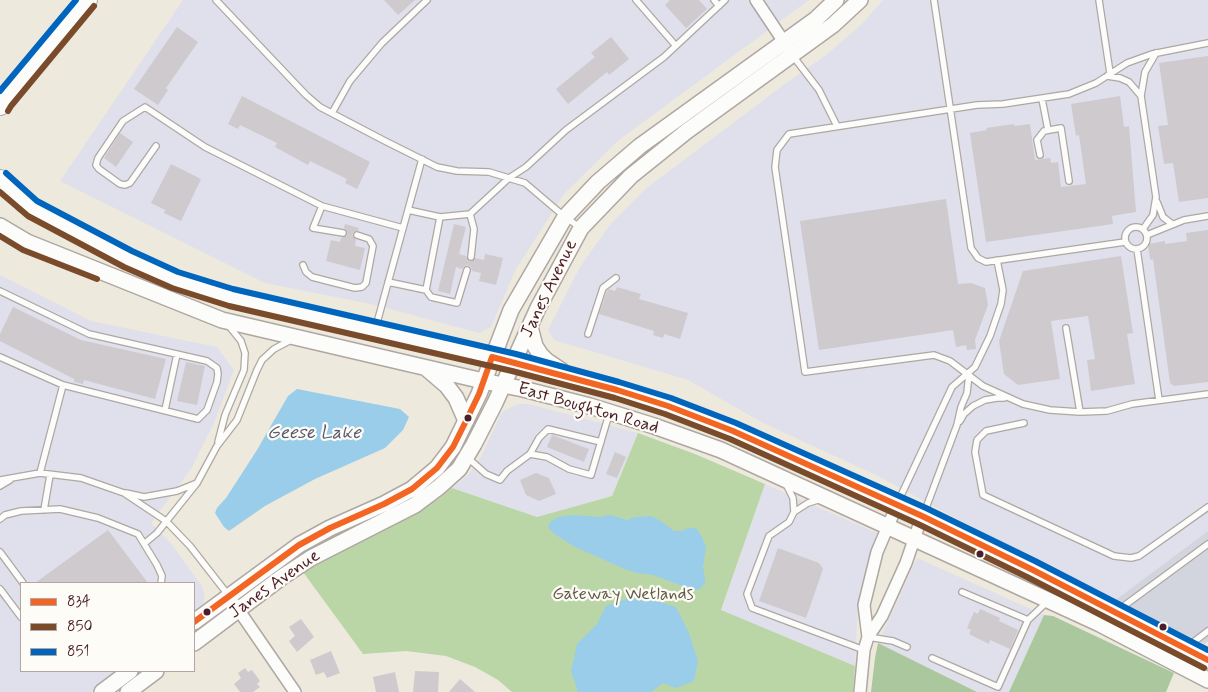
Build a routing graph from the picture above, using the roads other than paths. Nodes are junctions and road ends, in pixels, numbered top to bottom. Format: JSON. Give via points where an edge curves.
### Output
{"nodes":[{"id":1,"x":87,"y":0,"type":"edge"},
{"id":2,"x":216,"y":0,"type":"edge"},
{"id":3,"x":428,"y":0,"type":"edge"},
{"id":4,"x":636,"y":0,"type":"edge"},
{"id":5,"x":714,"y":0,"type":"edge"},
{"id":6,"x":726,"y":0,"type":"edge"},
{"id":7,"x":756,"y":0,"type":"edge"},
{"id":8,"x":836,"y":0,"type":"edge"},
{"id":9,"x":860,"y":0,"type":"edge"},
{"id":10,"x":934,"y":0,"type":"edge"},
{"id":11,"x":1099,"y":0,"type":"edge"},
{"id":12,"x":719,"y":6,"type":"junction"},
{"id":13,"x":1208,"y":43,"type":"edge"},
{"id":14,"x":676,"y":46,"type":"junction"},
{"id":15,"x":788,"y":48,"type":"junction"},
{"id":16,"x":1156,"y":52,"type":"junction"},
{"id":17,"x":1109,"y":75,"type":"junction"},
{"id":18,"x":1141,"y":96,"type":"junction"},
{"id":19,"x":1042,"y":99,"type":"junction"},
{"id":20,"x":1,"y":105,"type":"edge"},
{"id":21,"x":949,"y":110,"type":"junction"},
{"id":22,"x":332,"y":113,"type":"junction"},
{"id":23,"x":837,"y":126,"type":"junction"},
{"id":24,"x":1048,"y":130,"type":"junction"},
{"id":25,"x":156,"y":146,"type":"dead end"},
{"id":26,"x":1040,"y":155,"type":"dead end"},
{"id":27,"x":422,"y":159,"type":"junction"},
{"id":28,"x":509,"y":178,"type":"junction"},
{"id":29,"x":0,"y":180,"type":"edge"},
{"id":30,"x":1069,"y":181,"type":"dead end"},
{"id":31,"x":0,"y":191,"type":"edge"},
{"id":32,"x":1156,"y":197,"type":"junction"},
{"id":33,"x":322,"y":206,"type":"junction"},
{"id":34,"x":32,"y":208,"type":"junction"},
{"id":35,"x":408,"y":210,"type":"junction"},
{"id":36,"x":470,"y":214,"type":"junction"},
{"id":37,"x":1208,"y":216,"type":"edge"},
{"id":38,"x":440,"y":217,"type":"junction"},
{"id":39,"x":565,"y":217,"type":"junction"},
{"id":40,"x":1172,"y":224,"type":"junction"},
{"id":41,"x":0,"y":226,"type":"edge"},
{"id":42,"x":403,"y":228,"type":"junction"},
{"id":43,"x":581,"y":228,"type":"junction"},
{"id":44,"x":1143,"y":229,"type":"junction"},
{"id":45,"x":343,"y":233,"type":"dead end"},
{"id":46,"x":357,"y":235,"type":"dead end"},
{"id":47,"x":1147,"y":235,"type":"junction"},
{"id":48,"x":1125,"y":242,"type":"junction"},
{"id":49,"x":1138,"y":249,"type":"junction"},
{"id":50,"x":471,"y":257,"type":"dead end"},
{"id":51,"x":997,"y":260,"type":"junction"},
{"id":52,"x":303,"y":265,"type":"dead end"},
{"id":53,"x":467,"y":270,"type":"dead end"},
{"id":54,"x":616,"y":278,"type":"dead end"},
{"id":55,"x":388,"y":282,"type":"junction"},
{"id":56,"x":426,"y":290,"type":"junction"},
{"id":57,"x":0,"y":291,"type":"edge"},
{"id":58,"x":222,"y":320,"type":"junction"},
{"id":59,"x":530,"y":327,"type":"junction"},
{"id":60,"x":1066,"y":328,"type":"dead end"},
{"id":61,"x":374,"y":330,"type":"junction"},
{"id":62,"x":588,"y":334,"type":"dead end"},
{"id":63,"x":297,"y":338,"type":"junction"},
{"id":64,"x":177,"y":354,"type":"junction"},
{"id":65,"x":0,"y":356,"type":"edge"},
{"id":66,"x":492,"y":358,"type":"junction"},
{"id":67,"x":514,"y":363,"type":"junction"},
{"id":68,"x":425,"y":367,"type":"junction"},
{"id":69,"x":969,"y":374,"type":"junction"},
{"id":70,"x":574,"y":378,"type":"junction"},
{"id":71,"x":483,"y":381,"type":"junction"},
{"id":72,"x":63,"y":385,"type":"junction"},
{"id":73,"x":503,"y":386,"type":"junction"},
{"id":74,"x":1208,"y":394,"type":"edge"},
{"id":75,"x":1009,"y":399,"type":"junction"},
{"id":76,"x":1159,"y":400,"type":"junction"},
{"id":77,"x":165,"y":410,"type":"junction"},
{"id":78,"x":610,"y":412,"type":"junction"},
{"id":79,"x":1080,"y":412,"type":"junction"},
{"id":80,"x":466,"y":421,"type":"junction"},
{"id":81,"x":1024,"y":423,"type":"dead end"},
{"id":82,"x":957,"y":425,"type":"junction"},
{"id":83,"x":601,"y":442,"type":"junction"},
{"id":84,"x":217,"y":446,"type":"junction"},
{"id":85,"x":530,"y":454,"type":"junction"},
{"id":86,"x":466,"y":457,"type":"junction"},
{"id":87,"x":40,"y":474,"type":"junction"},
{"id":88,"x":50,"y":475,"type":"junction"},
{"id":89,"x":12,"y":479,"type":"junction"},
{"id":90,"x":0,"y":480,"type":"edge"},
{"id":91,"x":785,"y":480,"type":"junction"},
{"id":92,"x":197,"y":483,"type":"junction"},
{"id":93,"x":0,"y":486,"type":"edge"},
{"id":94,"x":124,"y":493,"type":"junction"},
{"id":95,"x":825,"y":498,"type":"junction"},
{"id":96,"x":897,"y":505,"type":"junction"},
{"id":97,"x":1208,"y":507,"type":"edge"},
{"id":98,"x":44,"y":510,"type":"junction"},
{"id":99,"x":794,"y":512,"type":"junction"},
{"id":100,"x":922,"y":516,"type":"junction"},
{"id":101,"x":0,"y":519,"type":"edge"},
{"id":102,"x":166,"y":521,"type":"junction"},
{"id":103,"x":888,"y":526,"type":"junction"},
{"id":104,"x":915,"y":538,"type":"junction"},
{"id":105,"x":145,"y":543,"type":"junction"},
{"id":106,"x":1208,"y":544,"type":"edge"},
{"id":107,"x":0,"y":552,"type":"edge"},
{"id":108,"x":22,"y":582,"type":"edge"},
{"id":109,"x":160,"y":582,"type":"edge"},
{"id":110,"x":0,"y":589,"type":"edge"},
{"id":111,"x":962,"y":592,"type":"dead end"},
{"id":112,"x":229,"y":596,"type":"junction"},
{"id":113,"x":1049,"y":600,"type":"junction"},
{"id":114,"x":238,"y":610,"type":"junction"},
{"id":115,"x":1115,"y":612,"type":"junction"},
{"id":116,"x":20,"y":616,"type":"edge"},
{"id":117,"x":1028,"y":620,"type":"junction"},
{"id":118,"x":195,"y":621,"type":"edge"},
{"id":119,"x":1208,"y":631,"type":"edge"},
{"id":120,"x":868,"y":637,"type":"junction"},
{"id":121,"x":195,"y":642,"type":"edge"},
{"id":122,"x":907,"y":647,"type":"dead end"},
{"id":123,"x":1185,"y":648,"type":"junction"},
{"id":124,"x":864,"y":650,"type":"junction"},
{"id":125,"x":932,"y":658,"type":"dead end"},
{"id":126,"x":1208,"y":660,"type":"edge"},
{"id":127,"x":129,"y":672,"type":"edge"},
{"id":128,"x":155,"y":672,"type":"edge"},
{"id":129,"x":1208,"y":680,"type":"edge"},
{"id":130,"x":102,"y":692,"type":"edge"},
{"id":131,"x":128,"y":692,"type":"edge"},
{"id":132,"x":295,"y":692,"type":"edge"},
{"id":133,"x":860,"y":692,"type":"edge"}],
"edges":[{"from":1,"to":20,"type":"highway"},
{"from":2,"to":22,"type":"lane","via":[[306,95]]},
{"from":3,"to":22,"type":"lane","via":[[377,48],[350,81]]},
{"from":4,"to":14,"type":"lane"},
{"from":5,"to":12,"type":"lane"},
{"from":6,"to":12,"type":"lane"},
{"from":7,"to":15,"type":"street"},
{"from":8,"to":15,"type":"main road","name":"Janes Avenue"},
{"from":9,"to":15,"type":"main road","name":"Janes Avenue","via":[[833,25]]},
{"from":10,"to":21,"type":"lane"},
{"from":11,"to":17,"type":"lane"},
{"from":12,"to":14,"type":"lane"},
{"from":13,"to":16,"type":"lane"},
{"from":14,"to":28,"type":"lane"},
{"from":15,"to":23,"type":"lane","via":[[819,90]]},
{"from":15,"to":39,"type":"main road","name":"Janes Avenue","via":[[640,146],[598,182]]},
{"from":15,"to":43,"type":"main road","name":"Janes Avenue","via":[[631,176]]},
{"from":16,"to":17,"type":"lane","via":[[1127,63]]},
{"from":16,"to":18,"type":"lane","via":[[1144,72]]},
{"from":17,"to":18,"type":"lane","via":[[1129,82]]},
{"from":17,"to":19,"type":"lane","via":[[1084,89]]},
{"from":18,"to":32,"type":"lane"},
{"from":19,"to":21,"type":"lane"},
{"from":19,"to":24,"type":"lane"},
{"from":21,"to":23,"type":"lane"},
{"from":21,"to":51,"type":"lane","via":[[971,248],[978,258],[986,262]]},
{"from":22,"to":27,"type":"lane"},
{"from":23,"to":69,"type":"lane","via":[[789,134],[777,150],[775,167],[806,372],[934,355],[950,360]]},
{"from":24,"to":26,"type":"lane","via":[[1037,140]]},
{"from":24,"to":30,"type":"lane","via":[[1061,128]]},
{"from":25,"to":33,"type":"lane","via":[[130,183],[125,185],[96,165],[123,122],[145,107],[205,147]]},
{"from":27,"to":28,"type":"lane","via":[[437,167],[489,172]]},
{"from":27,"to":35,"type":"lane"},
{"from":28,"to":36,"type":"lane"},
{"from":28,"to":39,"type":"lane","via":[[525,184]]},
{"from":29,"to":34,"type":"highway"},
{"from":31,"to":34,"type":"main road","name":"East Boughton Road"},
{"from":32,"to":40,"type":"lane","via":[[1163,217]]},
{"from":32,"to":44,"type":"lane","via":[[1153,215]]},
{"from":33,"to":42,"type":"lane"},
{"from":33,"to":45,"type":"lane","via":[[313,228]]},
{"from":34,"to":61,"type":"main road","name":"East Boughton Road","via":[[175,280],[231,297]]},
{"from":35,"to":38,"type":"lane"},
{"from":35,"to":42,"type":"lane"},
{"from":36,"to":38,"type":"lane"},
{"from":36,"to":50,"type":"lane","via":[[474,229]]},
{"from":37,"to":40,"type":"lane"},
{"from":38,"to":56,"type":"lane"},
{"from":39,"to":43,"type":"lane"},
{"from":39,"to":66,"type":"main road","name":"Janes Avenue","via":[[512,310]]},
{"from":40,"to":47,"type":"lane"},
{"from":41,"to":58,"type":"main road","name":"East Boughton Road","via":[[27,242]]},
{"from":42,"to":55,"type":"lane"},
{"from":43,"to":59,"type":"main road","name":"Janes Avenue"},
{"from":44,"to":47,"type":"lane"},
{"from":44,"to":48,"type":"lane","via":[[1129,228]]},
{"from":46,"to":52,"type":"lane","via":[[369,239],[373,246],[366,283],[362,287],[312,277]]},
{"from":47,"to":49,"type":"lane","via":[[1146,243]]},
{"from":48,"to":49,"type":"lane","via":[[1130,248]]},
{"from":48,"to":51,"type":"lane"},
{"from":49,"to":76,"type":"lane"},
{"from":51,"to":69,"type":"lane","via":[[1003,290],[998,317],[982,357]]},
{"from":53,"to":56,"type":"lane","via":[[457,304],[431,297]]},
{"from":54,"to":62,"type":"lane","via":[[603,288]]},
{"from":55,"to":56,"type":"lane"},
{"from":55,"to":61,"type":"lane"},
{"from":57,"to":64,"type":"lane","via":[[89,334]]},
{"from":58,"to":63,"type":"main road","name":"East Boughton Road"},
{"from":58,"to":84,"type":"lane","via":[[241,341],[245,353],[244,370],[224,415]]},
{"from":59,"to":67,"type":"main road","name":"Janes Avenue"},
{"from":59,"to":70,"type":"main road","via":[[540,354]]},
{"from":60,"to":79,"type":"lane"},
{"from":61,"to":66,"type":"main road","name":"East Boughton Road"},
{"from":63,"to":68,"type":"main road","name":"East Boughton Road"},
{"from":63,"to":84,"type":"lane","via":[[286,341],[262,360],[237,420]]},
{"from":64,"to":77,"type":"lane"},
{"from":64,"to":77,"type":"lane","via":[[213,364],[217,368],[217,382],[207,410],[198,419]]},
{"from":65,"to":72,"type":"lane"},
{"from":66,"to":67,"type":"main road","name":"East Boughton Road"},
{"from":66,"to":71,"type":"main road","name":"Janes Avenue"},
{"from":67,"to":70,"type":"main road","name":"East Boughton Road"},
{"from":67,"to":73,"type":"main road","name":"Janes Avenue"},
{"from":68,"to":71,"type":"main road","name":"East Boughton Road"},
{"from":68,"to":80,"type":"main road","via":[[447,386]]},
{"from":69,"to":75,"type":"lane","via":[[983,386]]},
{"from":69,"to":82,"type":"lane"},
{"from":69,"to":96,"type":"lane","via":[[952,387]]},
{"from":70,"to":96,"type":"main road","name":"East Boughton Road","via":[[668,406],[733,431]]},
{"from":71,"to":73,"type":"main road","name":"East Boughton Road"},
{"from":71,"to":80,"type":"main road","name":"Janes Avenue"},
{"from":72,"to":77,"type":"lane"},
{"from":72,"to":87,"type":"lane"},
{"from":73,"to":78,"type":"main road","name":"East Boughton Road"},
{"from":73,"to":86,"type":"main road","name":"Janes Avenue"},
{"from":74,"to":76,"type":"lane"},
{"from":75,"to":79,"type":"lane","via":[[1050,410]]},
{"from":75,"to":82,"type":"lane","via":[[991,399],[973,406]]},
{"from":76,"to":79,"type":"lane","via":[[1107,411]]},
{"from":78,"to":83,"type":"lane"},
{"from":78,"to":91,"type":"main road","name":"East Boughton Road","via":[[722,450]]},
{"from":80,"to":112,"type":"main road","name":"Janes Avenue","via":[[453,447],[437,468],[412,489],[299,545]]},
{"from":81,"to":97,"type":"lane","via":[[986,431],[976,440],[982,495],[1114,556],[1139,556]]},
{"from":82,"to":100,"type":"lane"},
{"from":83,"to":85,"type":"lane","via":[[548,429]]},
{"from":83,"to":85,"type":"lane","via":[[591,475],[547,457]]},
{"from":84,"to":92,"type":"lane"},
{"from":85,"to":86,"type":"lane","via":[[500,480],[486,474]]},
{"from":86,"to":114,"type":"main road","name":"Janes Avenue","via":[[459,469],[415,505],[311,558]]},
{"from":87,"to":88,"type":"lane"},
{"from":87,"to":89,"type":"lane"},
{"from":88,"to":94,"type":"lane","via":[[81,478]]},
{"from":88,"to":98,"type":"lane"},
{"from":89,"to":90,"type":"lane"},
{"from":89,"to":93,"type":"lane"},
{"from":91,"to":95,"type":"main road","name":"East Boughton Road"},
{"from":91,"to":99,"type":"lane","via":[[793,498]]},
{"from":92,"to":94,"type":"lane","via":[[178,491],[144,497]]},
{"from":92,"to":102,"type":"lane"},
{"from":94,"to":102,"type":"lane"},
{"from":95,"to":99,"type":"lane"},
{"from":95,"to":103,"type":"main road","name":"East Boughton Road"},
{"from":96,"to":100,"type":"main road","name":"East Boughton Road"},
{"from":96,"to":103,"type":"street"},
{"from":98,"to":101,"type":"lane","via":[[20,511]]},
{"from":98,"to":105,"type":"lane","via":[[60,509],[98,518],[138,534]]},
{"from":99,"to":124,"type":"lane","via":[[789,522],[769,536],[747,594],[752,608]]},
{"from":100,"to":104,"type":"street"},
{"from":100,"to":115,"type":"main road","name":"East Boughton Road"},
{"from":102,"to":105,"type":"lane"},
{"from":102,"to":112,"type":"lane"},
{"from":103,"to":104,"type":"main road","name":"East Boughton Road"},
{"from":103,"to":120,"type":"street","via":[[877,552],[864,606]]},
{"from":104,"to":113,"type":"main road","name":"East Boughton Road"},
{"from":104,"to":120,"type":"street","via":[[882,616]]},
{"from":105,"to":109,"type":"lane","via":[[158,565]]},
{"from":106,"to":115,"type":"lane"},
{"from":107,"to":108,"type":"lane"},
{"from":110,"to":116,"type":"lane"},
{"from":111,"to":117,"type":"lane"},
{"from":112,"to":114,"type":"street"},
{"from":112,"to":118,"type":"main road","name":"Janes Avenue"},
{"from":113,"to":117,"type":"lane"},
{"from":113,"to":129,"type":"main road","name":"East Boughton Road"},
{"from":114,"to":121,"type":"main road","name":"Janes Avenue"},
{"from":114,"to":132,"type":"street"},
{"from":115,"to":123,"type":"main road","name":"East Boughton Road"},
{"from":117,"to":125,"type":"lane","via":[[998,688]]},
{"from":119,"to":123,"type":"lane"},
{"from":120,"to":122,"type":"lane"},
{"from":120,"to":124,"type":"street"},
{"from":123,"to":126,"type":"main road","name":"East Boughton Road"},
{"from":124,"to":133,"type":"street"},
{"from":127,"to":130,"type":"main road"},
{"from":128,"to":131,"type":"main road"}]}
